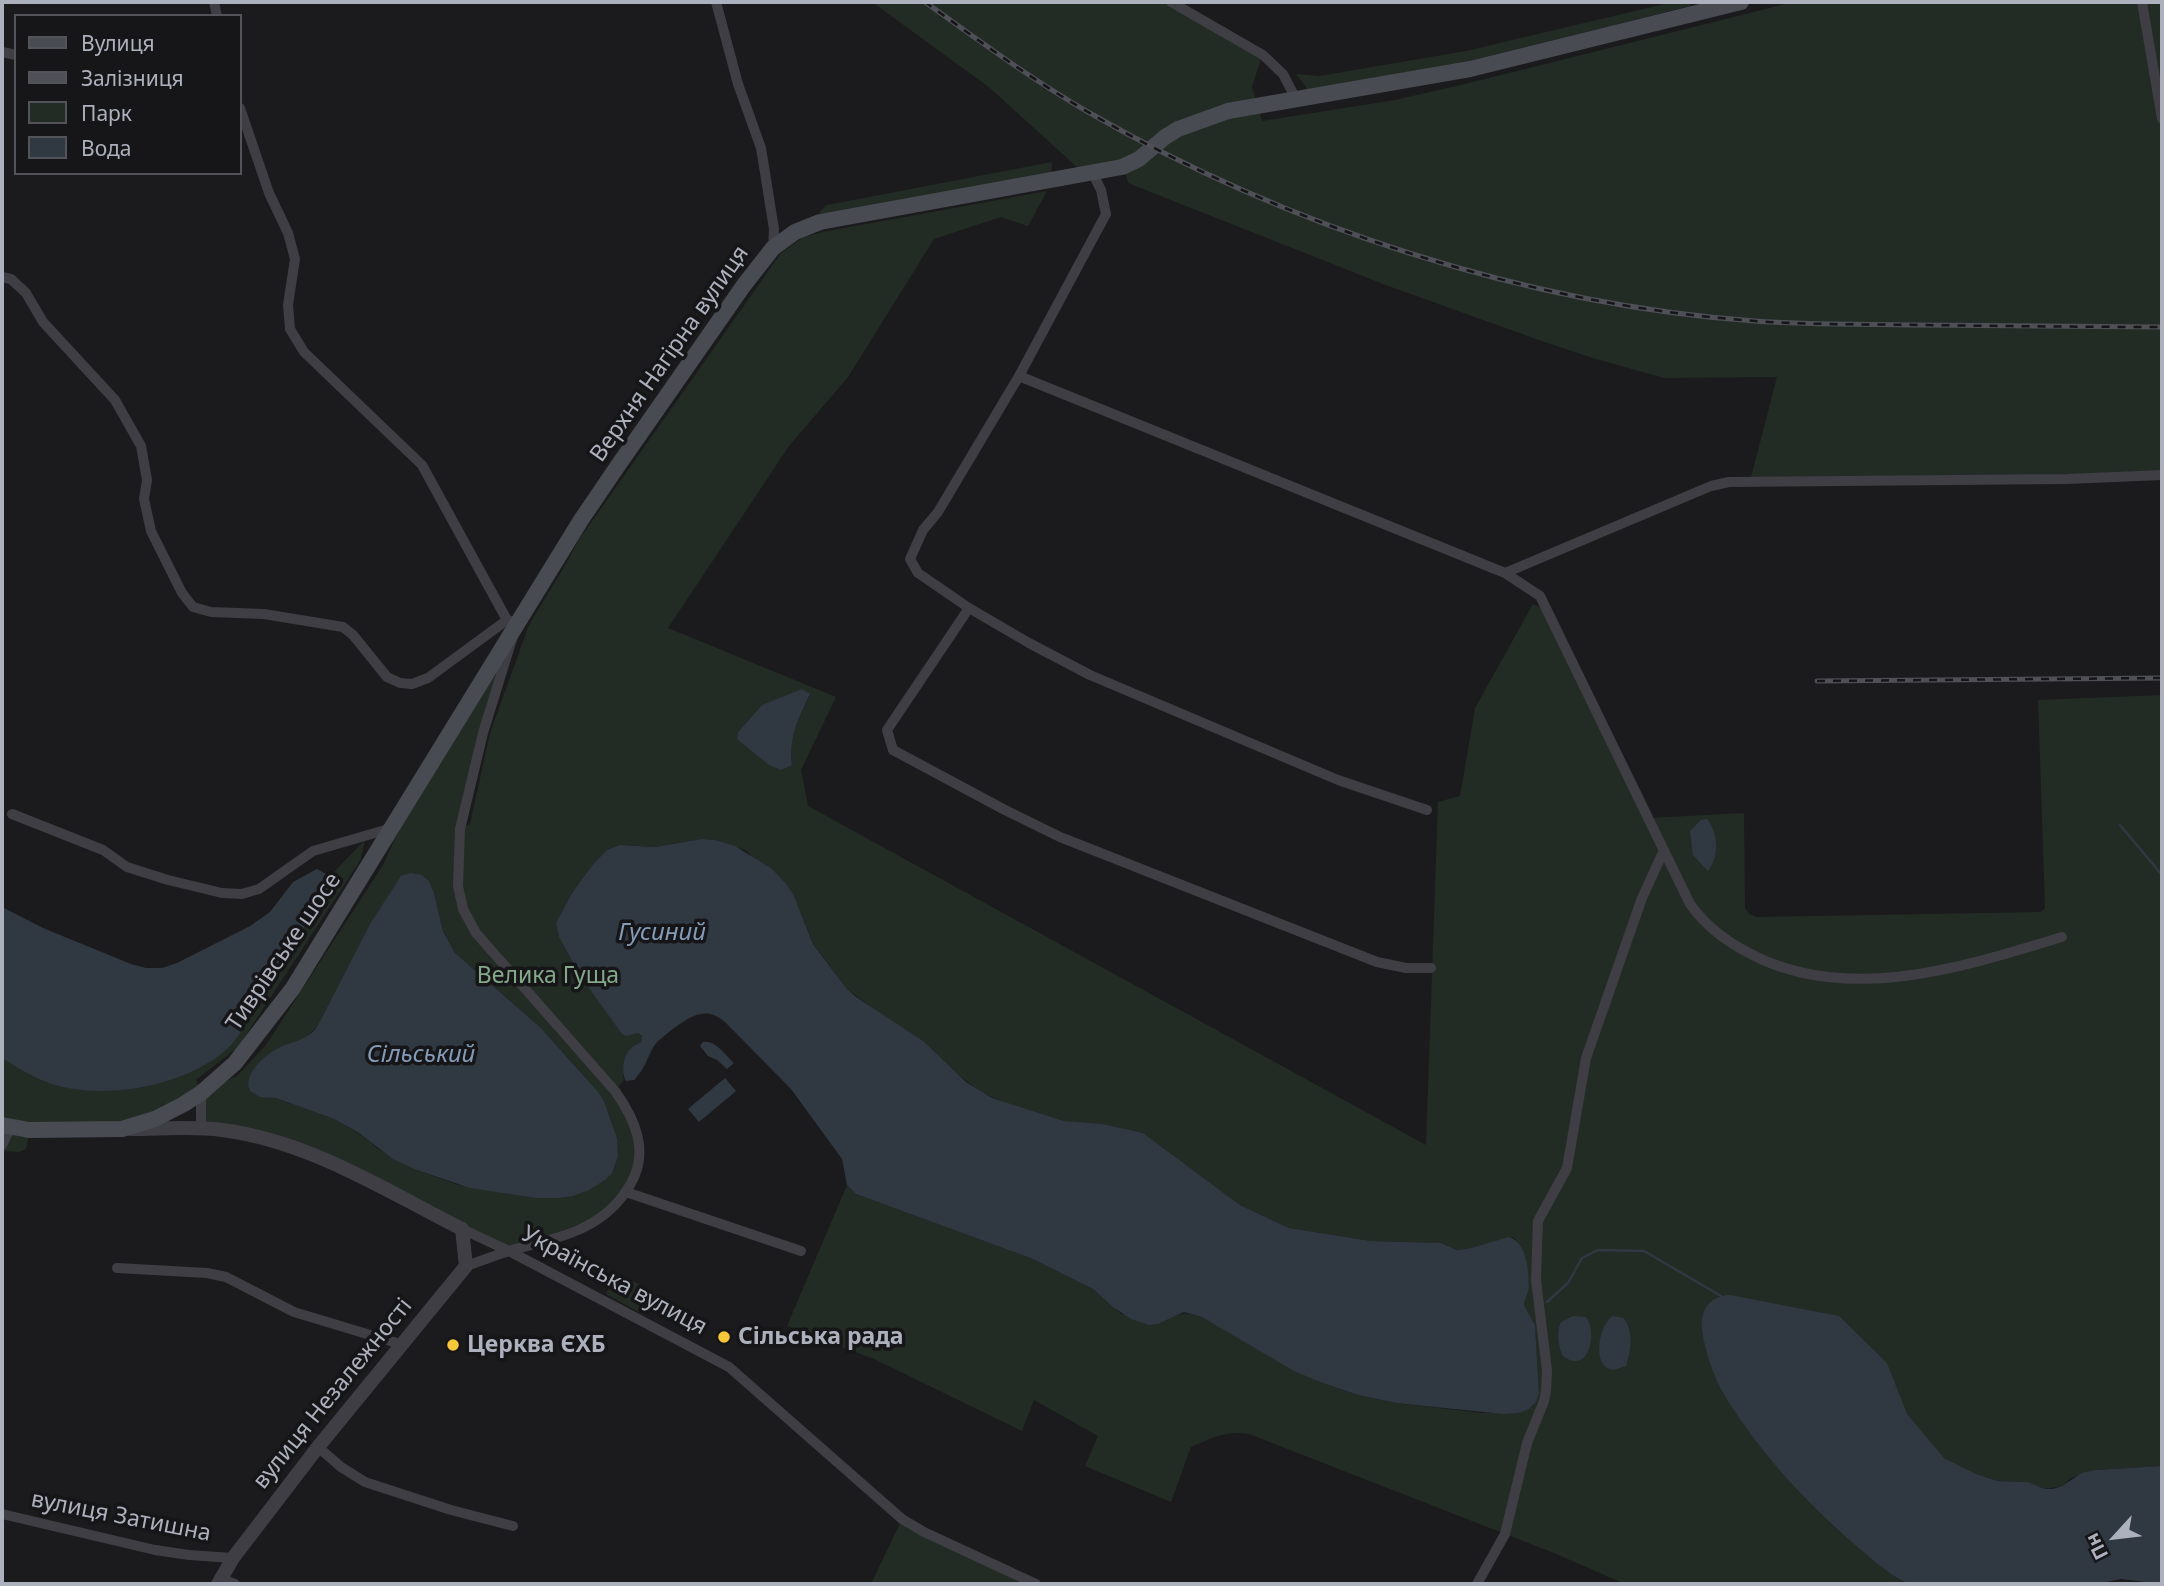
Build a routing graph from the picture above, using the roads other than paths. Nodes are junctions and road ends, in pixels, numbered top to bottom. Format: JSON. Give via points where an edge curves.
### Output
{"nodes":[{"id":1,"x":716,"y":2,"type":"edge"},
{"id":2,"x":1171,"y":2,"type":"edge"},
{"id":3,"x":1741,"y":2,"type":"edge"},
{"id":4,"x":2142,"y":2,"type":"edge"},
{"id":5,"x":1296,"y":99,"type":"junction"},
{"id":6,"x":242,"y":114,"type":"edge"},
{"id":7,"x":2162,"y":119,"type":"edge"},
{"id":8,"x":1093,"y":174,"type":"junction"},
{"id":9,"x":773,"y":248,"type":"junction"},
{"id":10,"x":2,"y":277,"type":"edge"},
{"id":11,"x":1019,"y":376,"type":"junction"},
{"id":12,"x":2162,"y":475,"type":"edge"},
{"id":13,"x":1505,"y":573,"type":"junction"},
{"id":14,"x":969,"y":608,"type":"junction"},
{"id":15,"x":512,"y":621,"type":"junction"},
{"id":16,"x":1427,"y":810,"type":"dead end"},
{"id":17,"x":12,"y":814,"type":"dead end"},
{"id":18,"x":392,"y":828,"type":"junction"},
{"id":19,"x":1664,"y":850,"type":"junction"},
{"id":20,"x":2062,"y":937,"type":"dead end"},
{"id":21,"x":1431,"y":968,"type":"dead end"},
{"id":22,"x":201,"y":1093,"type":"junction"},
{"id":23,"x":6,"y":1126,"type":"edge"},
{"id":24,"x":201,"y":1128,"type":"junction"},
{"id":25,"x":122,"y":1129,"type":"junction"},
{"id":26,"x":2,"y":1145,"type":"edge"},
{"id":27,"x":626,"y":1192,"type":"junction"},
{"id":28,"x":462,"y":1229,"type":"junction"},
{"id":29,"x":509,"y":1251,"type":"junction"},
{"id":30,"x":801,"y":1251,"type":"dead end"},
{"id":31,"x":466,"y":1266,"type":"junction"},
{"id":32,"x":117,"y":1268,"type":"dead end"},
{"id":33,"x":400,"y":1344,"type":"junction"},
{"id":34,"x":318,"y":1447,"type":"junction"},
{"id":35,"x":2,"y":1514,"type":"edge"},
{"id":36,"x":513,"y":1526,"type":"dead end"},
{"id":37,"x":233,"y":1558,"type":"junction"},
{"id":38,"x":219,"y":1582,"type":"edge"},
{"id":39,"x":235,"y":1584,"type":"edge"},
{"id":40,"x":1036,"y":1584,"type":"edge"},
{"id":41,"x":1477,"y":1584,"type":"edge"}],
"edges":[{"from":1,"to":9,"type":"street","via":[[761,148]]},
{"from":2,"to":5,"type":"street","via":[[1263,55],[1283,74]]},
{"from":3,"to":5,"type":"main road","name":"Верхня Нагірна вулиця","via":[[1470,69]]},
{"from":4,"to":7,"type":"street"},
{"from":5,"to":8,"type":"main road","name":"Верхня Нагірна вулиця","via":[[1200,120],[1165,137],[1131,163]]},
{"from":6,"to":15,"type":"street","via":[[295,260],[288,305],[290,329],[304,352],[422,465]]},
{"from":8,"to":9,"type":"main road","name":"Верхня Нагірна вулиця","via":[[820,222]]},
{"from":8,"to":11,"type":"street","via":[[1107,214]]},
{"from":9,"to":15,"type":"main road","name":"Верхня Нагірна вулиця"},
{"from":10,"to":15,"type":"street","via":[[26,293],[43,322],[115,400],[141,446],[151,531],[193,607],[343,627],[387,677],[412,684]]},
{"from":11,"to":13,"type":"street"},
{"from":11,"to":14,"type":"street","via":[[923,530],[910,559],[918,573]]},
{"from":12,"to":13,"type":"street","via":[[1730,482]]},
{"from":13,"to":19,"type":"street","via":[[1540,596]]},
{"from":14,"to":16,"type":"street","via":[[1090,675],[1338,780]]},
{"from":14,"to":21,"type":"street","via":[[887,730],[893,750],[1086,848],[1377,962]]},
{"from":15,"to":18,"type":"main road","name":"Верхня Нагірна вулиця"},
{"from":15,"to":27,"type":"street","via":[[460,829],[460,898],[476,933],[625,1104],[637,1130],[640,1153],[637,1173]]},
{"from":17,"to":18,"type":"street","via":[[103,850],[127,867],[222,893],[242,894],[259,889],[313,852]]},
{"from":18,"to":22,"type":"main road","name":"Тиврівське шосе","via":[[293,988],[235,1063]]},
{"from":19,"to":20,"type":"street","via":[[1690,904],[1712,929],[1759,959],[1800,973],[1864,978],[1922,974]]},
{"from":19,"to":41,"type":"street","via":[[1642,898],[1586,1058],[1567,1167],[1538,1221],[1536,1280],[1546,1391],[1527,1443],[1505,1534]]},
{"from":22,"to":24,"type":"street"},
{"from":22,"to":25,"type":"main road","name":"Тиврівське шосе","via":[[155,1119]]},
{"from":23,"to":25,"type":"main road","name":"Тиврівське шосе"},
{"from":23,"to":26,"type":"street"},
{"from":24,"to":25,"type":"street","name":"Українська вулиця"},
{"from":24,"to":28,"type":"street","name":"Українська вулиця","via":[[295,1147]]},
{"from":27,"to":29,"type":"street","via":[[608,1213],[583,1228]]},
{"from":27,"to":30,"type":"street"},
{"from":28,"to":29,"type":"street","name":"Українська вулиця"},
{"from":28,"to":31,"type":"street"},
{"from":29,"to":31,"type":"street"},
{"from":29,"to":40,"type":"street","name":"Українська вулиця","via":[[729,1367],[902,1518]]},
{"from":31,"to":33,"type":"street","name":"вулиця Незалежності"},
{"from":32,"to":33,"type":"street","via":[[226,1277],[294,1312]]},
{"from":33,"to":34,"type":"street","name":"вулиця Незалежності"},
{"from":34,"to":36,"type":"street","via":[[365,1482]]},
{"from":34,"to":37,"type":"street","name":"вулиця Незалежності"},
{"from":35,"to":37,"type":"street","name":"вулиця Затишна","via":[[155,1550]]},
{"from":37,"to":38,"type":"street","name":"вулиця Незалежності"},
{"from":38,"to":39,"type":"street"}]}
